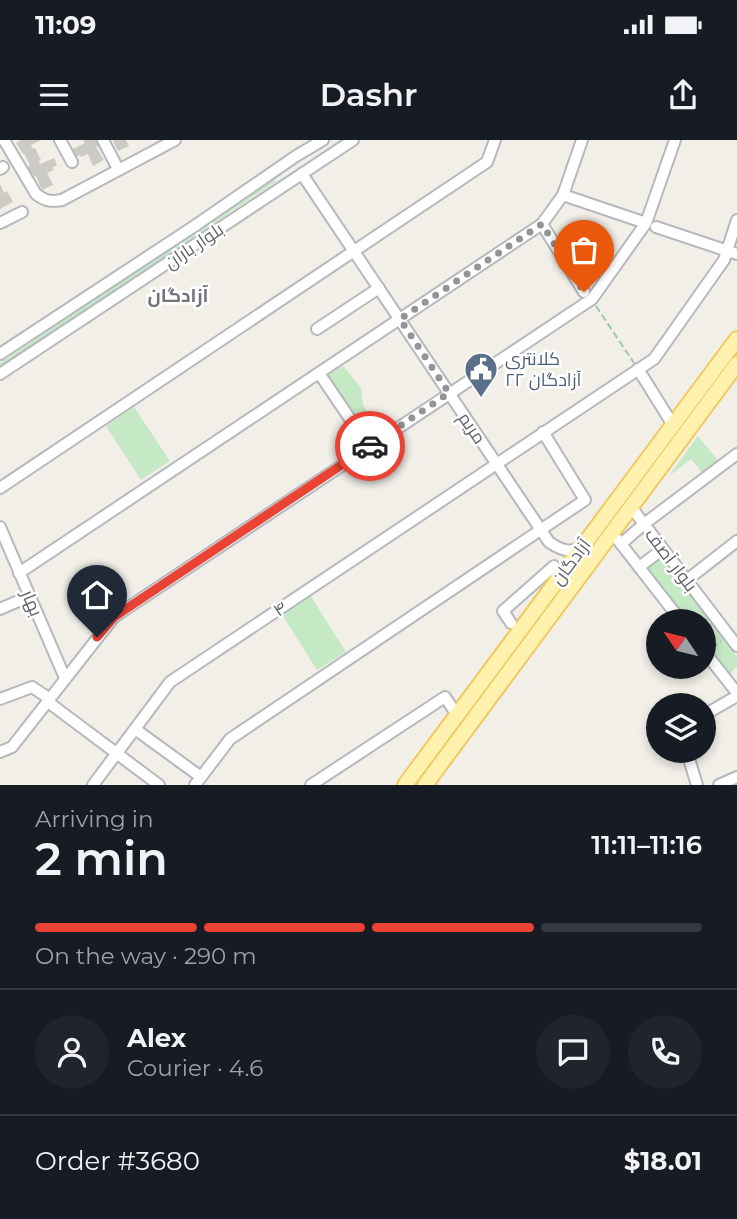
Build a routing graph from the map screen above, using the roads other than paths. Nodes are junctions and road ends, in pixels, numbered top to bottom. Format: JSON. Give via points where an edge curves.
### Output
{"nodes":[{"id":1,"x":4,"y":140,"type":"edge"},
{"id":2,"x":61,"y":140,"type":"edge"},
{"id":3,"x":103,"y":140,"type":"edge"},
{"id":4,"x":175,"y":140,"type":"edge"},
{"id":5,"x":303,"y":140,"type":"edge"},
{"id":6,"x":323,"y":140,"type":"edge"},
{"id":7,"x":353,"y":140,"type":"edge"},
{"id":8,"x":495,"y":140,"type":"edge"},
{"id":9,"x":582,"y":140,"type":"edge"},
{"id":10,"x":675,"y":140,"type":"edge"},
{"id":11,"x":156,"y":144,"type":"edge"},
{"id":12,"x":296,"y":156,"type":"junction"},
{"id":13,"x":72,"y":162,"type":"dead end"},
{"id":14,"x":118,"y":169,"type":"junction"},
{"id":15,"x":302,"y":174,"type":"junction"},
{"id":16,"x":563,"y":195,"type":"junction"},
{"id":17,"x":22,"y":212,"type":"dead end"},
{"id":18,"x":737,"y":220,"type":"edge"},
{"id":19,"x":0,"y":223,"type":"edge"},
{"id":20,"x":542,"y":224,"type":"junction"},
{"id":21,"x":196,"y":225,"type":"junction"},
{"id":22,"x":651,"y":225,"type":"junction"},
{"id":23,"x":205,"y":239,"type":"junction"},
{"id":24,"x":355,"y":251,"type":"junction"},
{"id":25,"x":732,"y":252,"type":"edge"},
{"id":26,"x":379,"y":288,"type":"junction"},
{"id":27,"x":588,"y":296,"type":"junction"},
{"id":28,"x":400,"y":319,"type":"junction"},
{"id":29,"x":317,"y":329,"type":"dead end"},
{"id":30,"x":737,"y":339,"type":"edge"},
{"id":31,"x":0,"y":354,"type":"edge"},
{"id":32,"x":737,"y":364,"type":"edge"},
{"id":33,"x":638,"y":369,"type":"junction"},
{"id":34,"x":319,"y":373,"type":"junction"},
{"id":35,"x":0,"y":374,"type":"edge"},
{"id":36,"x":449,"y":393,"type":"junction"},
{"id":37,"x":673,"y":425,"type":"junction"},
{"id":38,"x":543,"y":432,"type":"junction"},
{"id":39,"x":369,"y":447,"type":"junction"},
{"id":40,"x":737,"y":454,"type":"edge"},
{"id":41,"x":496,"y":464,"type":"junction"},
{"id":42,"x":0,"y":488,"type":"edge"},
{"id":43,"x":631,"y":507,"type":"junction"},
{"id":44,"x":644,"y":524,"type":"junction"},
{"id":45,"x":0,"y":527,"type":"edge"},
{"id":46,"x":540,"y":529,"type":"junction"},
{"id":47,"x":617,"y":538,"type":"junction"},
{"id":48,"x":737,"y":541,"type":"edge"},
{"id":49,"x":549,"y":542,"type":"junction"},
{"id":50,"x":586,"y":542,"type":"junction"},
{"id":51,"x":663,"y":549,"type":"junction"},
{"id":52,"x":554,"y":566,"type":"junction"},
{"id":53,"x":639,"y":568,"type":"junction"},
{"id":54,"x":19,"y":573,"type":"junction"},
{"id":55,"x":687,"y":580,"type":"junction"},
{"id":56,"x":550,"y":591,"type":"junction"},
{"id":57,"x":30,"y":596,"type":"junction"},
{"id":58,"x":0,"y":609,"type":"edge"},
{"id":59,"x":671,"y":609,"type":"edge"},
{"id":60,"x":512,"y":623,"type":"dead end"},
{"id":61,"x":733,"y":632,"type":"edge"},
{"id":62,"x":737,"y":646,"type":"edge"},
{"id":63,"x":716,"y":667,"type":"edge"},
{"id":64,"x":65,"y":678,"type":"junction"},
{"id":65,"x":737,"y":695,"type":"edge"},
{"id":66,"x":0,"y":699,"type":"edge"},
{"id":67,"x":49,"y":700,"type":"junction"},
{"id":68,"x":716,"y":708,"type":"edge"},
{"id":69,"x":457,"y":715,"type":"junction"},
{"id":70,"x":135,"y":729,"type":"junction"},
{"id":71,"x":2,"y":748,"type":"edge"},
{"id":72,"x":117,"y":753,"type":"junction"},
{"id":73,"x":690,"y":763,"type":"edge"},
{"id":74,"x":737,"y":777,"type":"edge"},
{"id":75,"x":198,"y":781,"type":"edge"},
{"id":76,"x":415,"y":783,"type":"edge"},
{"id":77,"x":93,"y":785,"type":"edge"},
{"id":78,"x":159,"y":785,"type":"edge"},
{"id":79,"x":311,"y":785,"type":"edge"},
{"id":80,"x":697,"y":785,"type":"edge"},
{"id":81,"x":719,"y":785,"type":"edge"}],
"edges":[{"from":1,"to":14,"type":"street","via":[[43,200],[62,200]]},
{"from":2,"to":13,"type":"street"},
{"from":3,"to":14,"type":"street"},
{"from":4,"to":11,"type":"street"},
{"from":5,"to":12,"type":"street"},
{"from":6,"to":12,"type":"street","name":"بلوار باران"},
{"from":7,"to":15,"type":"street","name":"بلوار باران"},
{"from":8,"to":24,"type":"street","via":[[487,162]]},
{"from":9,"to":16,"type":"street"},
{"from":10,"to":22,"type":"street"},
{"from":11,"to":14,"type":"street"},
{"from":12,"to":21,"type":"street","name":"بلوار باران"},
{"from":15,"to":23,"type":"street","name":"بلوار باران"},
{"from":15,"to":24,"type":"street","name":"مریم"},
{"from":16,"to":20,"type":"street"},
{"from":16,"to":22,"type":"street"},
{"from":17,"to":19,"type":"street"},
{"from":18,"to":25,"type":"street","name":"۴"},
{"from":20,"to":27,"type":"street"},
{"from":20,"to":28,"type":"street"},
{"from":21,"to":23,"type":"street"},
{"from":21,"to":31,"type":"street","name":"بلوار باران"},
{"from":22,"to":25,"type":"street"},
{"from":22,"to":27,"type":"street"},
{"from":23,"to":35,"type":"street","name":"بلوار باران"},
{"from":24,"to":26,"type":"street","name":"مریم"},
{"from":24,"to":42,"type":"street"},
{"from":25,"to":33,"type":"street","name":"۴","via":[[654,359]]},
{"from":26,"to":28,"type":"street","name":"مریم"},
{"from":26,"to":29,"type":"street"},
{"from":27,"to":36,"type":"street"},
{"from":28,"to":34,"type":"street"},
{"from":28,"to":36,"type":"street","name":"مریم"},
{"from":30,"to":37,"type":"main road","name":"آزادگان"},
{"from":32,"to":43,"type":"main road","name":"آزادگان"},
{"from":33,"to":37,"type":"street"},
{"from":33,"to":38,"type":"street","name":"۴"},
{"from":34,"to":39,"type":"street"},
{"from":34,"to":54,"type":"street"},
{"from":36,"to":39,"type":"street"},
{"from":36,"to":41,"type":"street","name":"مریم"},
{"from":37,"to":50,"type":"main road","name":"آزادگان"},
{"from":38,"to":41,"type":"street","name":"۴"},
{"from":38,"to":46,"type":"street","via":[[585,500]]},
{"from":39,"to":64,"type":"street","via":[[114,617]]},
{"from":40,"to":44,"type":"street"},
{"from":41,"to":46,"type":"street","name":"مریم"},
{"from":41,"to":70,"type":"street","name":"۴","via":[[170,682]]},
{"from":43,"to":44,"type":"street","name":"بلوار آصف"},
{"from":43,"to":47,"type":"main road","name":"آزادگان"},
{"from":44,"to":47,"type":"street"},
{"from":44,"to":51,"type":"street","name":"بلوار آصف"},
{"from":45,"to":54,"type":"street","name":"بهار"},
{"from":46,"to":49,"type":"street","name":"مریم"},
{"from":46,"to":75,"type":"street","via":[[230,739]]},
{"from":47,"to":53,"type":"street","name":"بلوار آصف"},
{"from":47,"to":76,"type":"main road","name":"آزادگان"},
{"from":48,"to":55,"type":"street"},
{"from":49,"to":50,"type":"street","via":[[570,551]]},
{"from":49,"to":52,"type":"street"},
{"from":50,"to":56,"type":"main road","name":"آزادگان"},
{"from":51,"to":53,"type":"street"},
{"from":51,"to":55,"type":"street","name":"بلوار آصف"},
{"from":52,"to":56,"type":"street"},
{"from":52,"to":60,"type":"street","via":[[503,611]]},
{"from":53,"to":59,"type":"street","name":"بلوار آصف"},
{"from":54,"to":57,"type":"street","name":"بهار"},
{"from":55,"to":61,"type":"street","name":"بلوار آصف"},
{"from":56,"to":69,"type":"main road","name":"آزادگان"},
{"from":57,"to":58,"type":"street"},
{"from":57,"to":64,"type":"street","name":"بهار"},
{"from":61,"to":62,"type":"street","name":"بلوار آصف"},
{"from":63,"to":65,"type":"street"},
{"from":64,"to":67,"type":"street"},
{"from":65,"to":68,"type":"street"},
{"from":66,"to":67,"type":"street","via":[[32,687]]},
{"from":67,"to":71,"type":"street","via":[[12,747]]},
{"from":67,"to":72,"type":"street"},
{"from":69,"to":76,"type":"main road","name":"آزادگان"},
{"from":69,"to":79,"type":"street","via":[[445,697]]},
{"from":70,"to":72,"type":"street","name":"۴"},
{"from":70,"to":75,"type":"street"},
{"from":72,"to":77,"type":"street","name":"۴"},
{"from":72,"to":78,"type":"street"},
{"from":73,"to":80,"type":"street"},
{"from":74,"to":81,"type":"street"}]}
